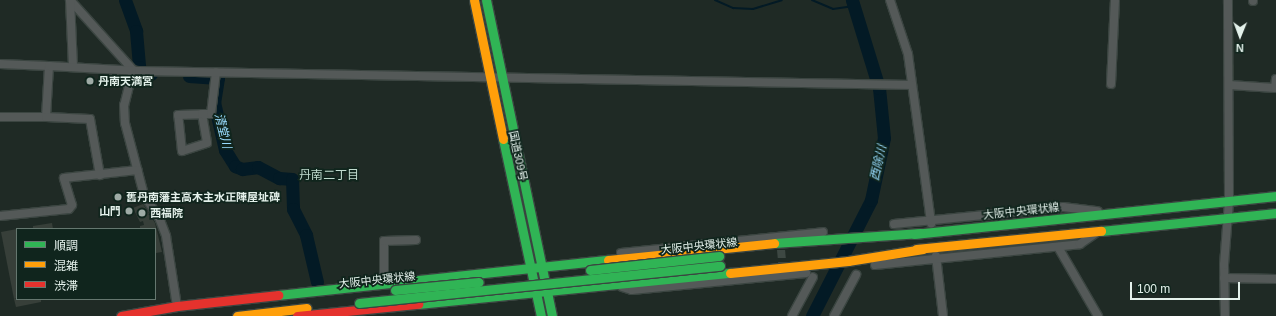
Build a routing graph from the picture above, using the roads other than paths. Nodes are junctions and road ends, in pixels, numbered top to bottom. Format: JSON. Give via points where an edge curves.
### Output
{"nodes":[{"id":1,"x":70,"y":0,"type":"edge"},
{"id":2,"x":474,"y":0,"type":"edge"},
{"id":3,"x":486,"y":0,"type":"edge"},
{"id":4,"x":890,"y":0,"type":"edge"},
{"id":5,"x":1115,"y":0,"type":"edge"},
{"id":6,"x":1228,"y":0,"type":"edge"},
{"id":7,"x":0,"y":64,"type":"edge"},
{"id":8,"x":49,"y":66,"type":"junction"},
{"id":9,"x":73,"y":67,"type":"junction"},
{"id":10,"x":138,"y":71,"type":"junction"},
{"id":11,"x":215,"y":73,"type":"junction"},
{"id":12,"x":489,"y":77,"type":"junction"},
{"id":13,"x":502,"y":78,"type":"junction"},
{"id":14,"x":1276,"y":79,"type":"edge"},
{"id":15,"x":1111,"y":84,"type":"dead end"},
{"id":16,"x":912,"y":85,"type":"junction"},
{"id":17,"x":1229,"y":85,"type":"junction"},
{"id":18,"x":1276,"y":89,"type":"edge"},
{"id":19,"x":202,"y":114,"type":"junction"},
{"id":20,"x":0,"y":117,"type":"edge"},
{"id":21,"x":46,"y":117,"type":"junction"},
{"id":22,"x":138,"y":170,"type":"junction"},
{"id":23,"x":100,"y":175,"type":"junction"},
{"id":24,"x":1276,"y":196,"type":"edge"},
{"id":25,"x":1230,"y":201,"type":"junction"},
{"id":26,"x":1276,"y":213,"type":"edge"},
{"id":27,"x":0,"y":214,"type":"edge"},
{"id":28,"x":1108,"y":214,"type":"junction"},
{"id":29,"x":1227,"y":218,"type":"junction"},
{"id":30,"x":931,"y":222,"type":"junction"},
{"id":31,"x":894,"y":224,"type":"dead end"},
{"id":32,"x":823,"y":232,"type":"dead end"},
{"id":33,"x":1097,"y":232,"type":"junction"},
{"id":34,"x":416,"y":240,"type":"dead end"},
{"id":35,"x":835,"y":241,"type":"junction"},
{"id":36,"x":1058,"y":247,"type":"junction"},
{"id":37,"x":936,"y":258,"type":"junction"},
{"id":38,"x":826,"y":260,"type":"junction"},
{"id":39,"x":595,"y":262,"type":"junction"},
{"id":40,"x":875,"y":265,"type":"dead end"},
{"id":41,"x":530,"y":268,"type":"junction"},
{"id":42,"x":541,"y":268,"type":"junction"},
{"id":43,"x":856,"y":275,"type":"dead end"},
{"id":44,"x":1224,"y":278,"type":"junction"},
{"id":45,"x":1276,"y":279,"type":"edge"},
{"id":46,"x":384,"y":284,"type":"junction"},
{"id":47,"x":611,"y":285,"type":"junction"},
{"id":48,"x":546,"y":292,"type":"junction"},
{"id":49,"x":536,"y":293,"type":"junction"},
{"id":50,"x":358,"y":299,"type":"junction"},
{"id":51,"x":177,"y":306,"type":"junction"},
{"id":52,"x":121,"y":316,"type":"edge"},
{"id":53,"x":124,"y":316,"type":"edge"},
{"id":54,"x":236,"y":316,"type":"edge"},
{"id":55,"x":297,"y":316,"type":"edge"},
{"id":56,"x":541,"y":316,"type":"edge"},
{"id":57,"x":552,"y":316,"type":"edge"},
{"id":58,"x":792,"y":316,"type":"edge"},
{"id":59,"x":834,"y":316,"type":"edge"},
{"id":60,"x":944,"y":316,"type":"edge"},
{"id":61,"x":1098,"y":316,"type":"edge"},
{"id":62,"x":1225,"y":316,"type":"edge"}],
"edges":[{"from":1,"to":9,"type":"street"},
{"from":1,"to":10,"type":"street"},
{"from":2,"to":12,"type":"main road","name":"国道309号"},
{"from":3,"to":13,"type":"main road","name":"国道309号"},
{"from":4,"to":16,"type":"street","via":[[908,54]]},
{"from":5,"to":15,"type":"street"},
{"from":6,"to":17,"type":"street"},
{"from":7,"to":8,"type":"street"},
{"from":8,"to":9,"type":"street"},
{"from":8,"to":21,"type":"street"},
{"from":9,"to":10,"type":"street"},
{"from":10,"to":11,"type":"street"},
{"from":10,"to":22,"type":"street","via":[[125,111]]},
{"from":11,"to":12,"type":"street"},
{"from":11,"to":19,"type":"street","via":[[211,114]]},
{"from":12,"to":13,"type":"street"},
{"from":12,"to":41,"type":"main road","name":"国道309号"},
{"from":13,"to":16,"type":"street"},
{"from":13,"to":42,"type":"main road","name":"国道309号"},
{"from":14,"to":18,"type":"street"},
{"from":16,"to":30,"type":"street"},
{"from":17,"to":18,"type":"street"},
{"from":17,"to":25,"type":"street"},
{"from":19,"to":19,"type":"street","via":[[178,115],[182,151],[207,143]]},
{"from":20,"to":21,"type":"street"},
{"from":21,"to":23,"type":"street","via":[[90,119]]},
{"from":22,"to":23,"type":"street"},
{"from":22,"to":51,"type":"street","via":[[144,195],[160,220],[166,236]]},
{"from":23,"to":27,"type":"street","via":[[64,178],[72,204],[69,209]]},
{"from":24,"to":25,"type":"main road","name":"大阪中央環状線"},
{"from":25,"to":28,"type":"main road","name":"大阪中央環状線"},
{"from":25,"to":29,"type":"street"},
{"from":26,"to":29,"type":"main road"},
{"from":28,"to":30,"type":"street","via":[[1063,207]]},
{"from":28,"to":35,"type":"main road","name":"大阪中央環状線"},
{"from":29,"to":33,"type":"main road"},
{"from":29,"to":44,"type":"street"},
{"from":30,"to":31,"type":"street"},
{"from":32,"to":39,"type":"street","via":[[609,254]]},
{"from":33,"to":36,"type":"street","via":[[1080,244]]},
{"from":33,"to":38,"type":"main road"},
{"from":34,"to":46,"type":"street","via":[[384,240]]},
{"from":35,"to":39,"type":"main road"},
{"from":35,"to":50,"type":"main road","name":"大阪中央環状線","bridge":true},
{"from":36,"to":37,"type":"street"},
{"from":36,"to":61,"type":"street"},
{"from":37,"to":40,"type":"street"},
{"from":37,"to":60,"type":"street"},
{"from":38,"to":47,"type":"main road"},
{"from":38,"to":50,"type":"main road","name":"大阪中央環状線","bridge":true,"via":[[720,266]]},
{"from":39,"to":42,"type":"main road"},
{"from":41,"to":42,"type":"main road"},
{"from":41,"to":46,"type":"main road"},
{"from":41,"to":49,"type":"main road","name":"国道309号"},
{"from":42,"to":48,"type":"main road","name":"国道309号"},
{"from":43,"to":59,"type":"street"},
{"from":44,"to":45,"type":"street"},
{"from":44,"to":62,"type":"street"},
{"from":46,"to":51,"type":"main road"},
{"from":47,"to":48,"type":"main road"},
{"from":47,"to":58,"type":"street","via":[[632,290],[809,275]]},
{"from":48,"to":49,"type":"main road"},
{"from":48,"to":57,"type":"main road","name":"国道309号"},
{"from":49,"to":55,"type":"main road"},
{"from":49,"to":56,"type":"main road","name":"国道309号"},
{"from":50,"to":53,"type":"main road","name":"大阪中央環状線"},
{"from":50,"to":54,"type":"main road","name":"大阪中央環状線"},
{"from":51,"to":52,"type":"main road"}]}
